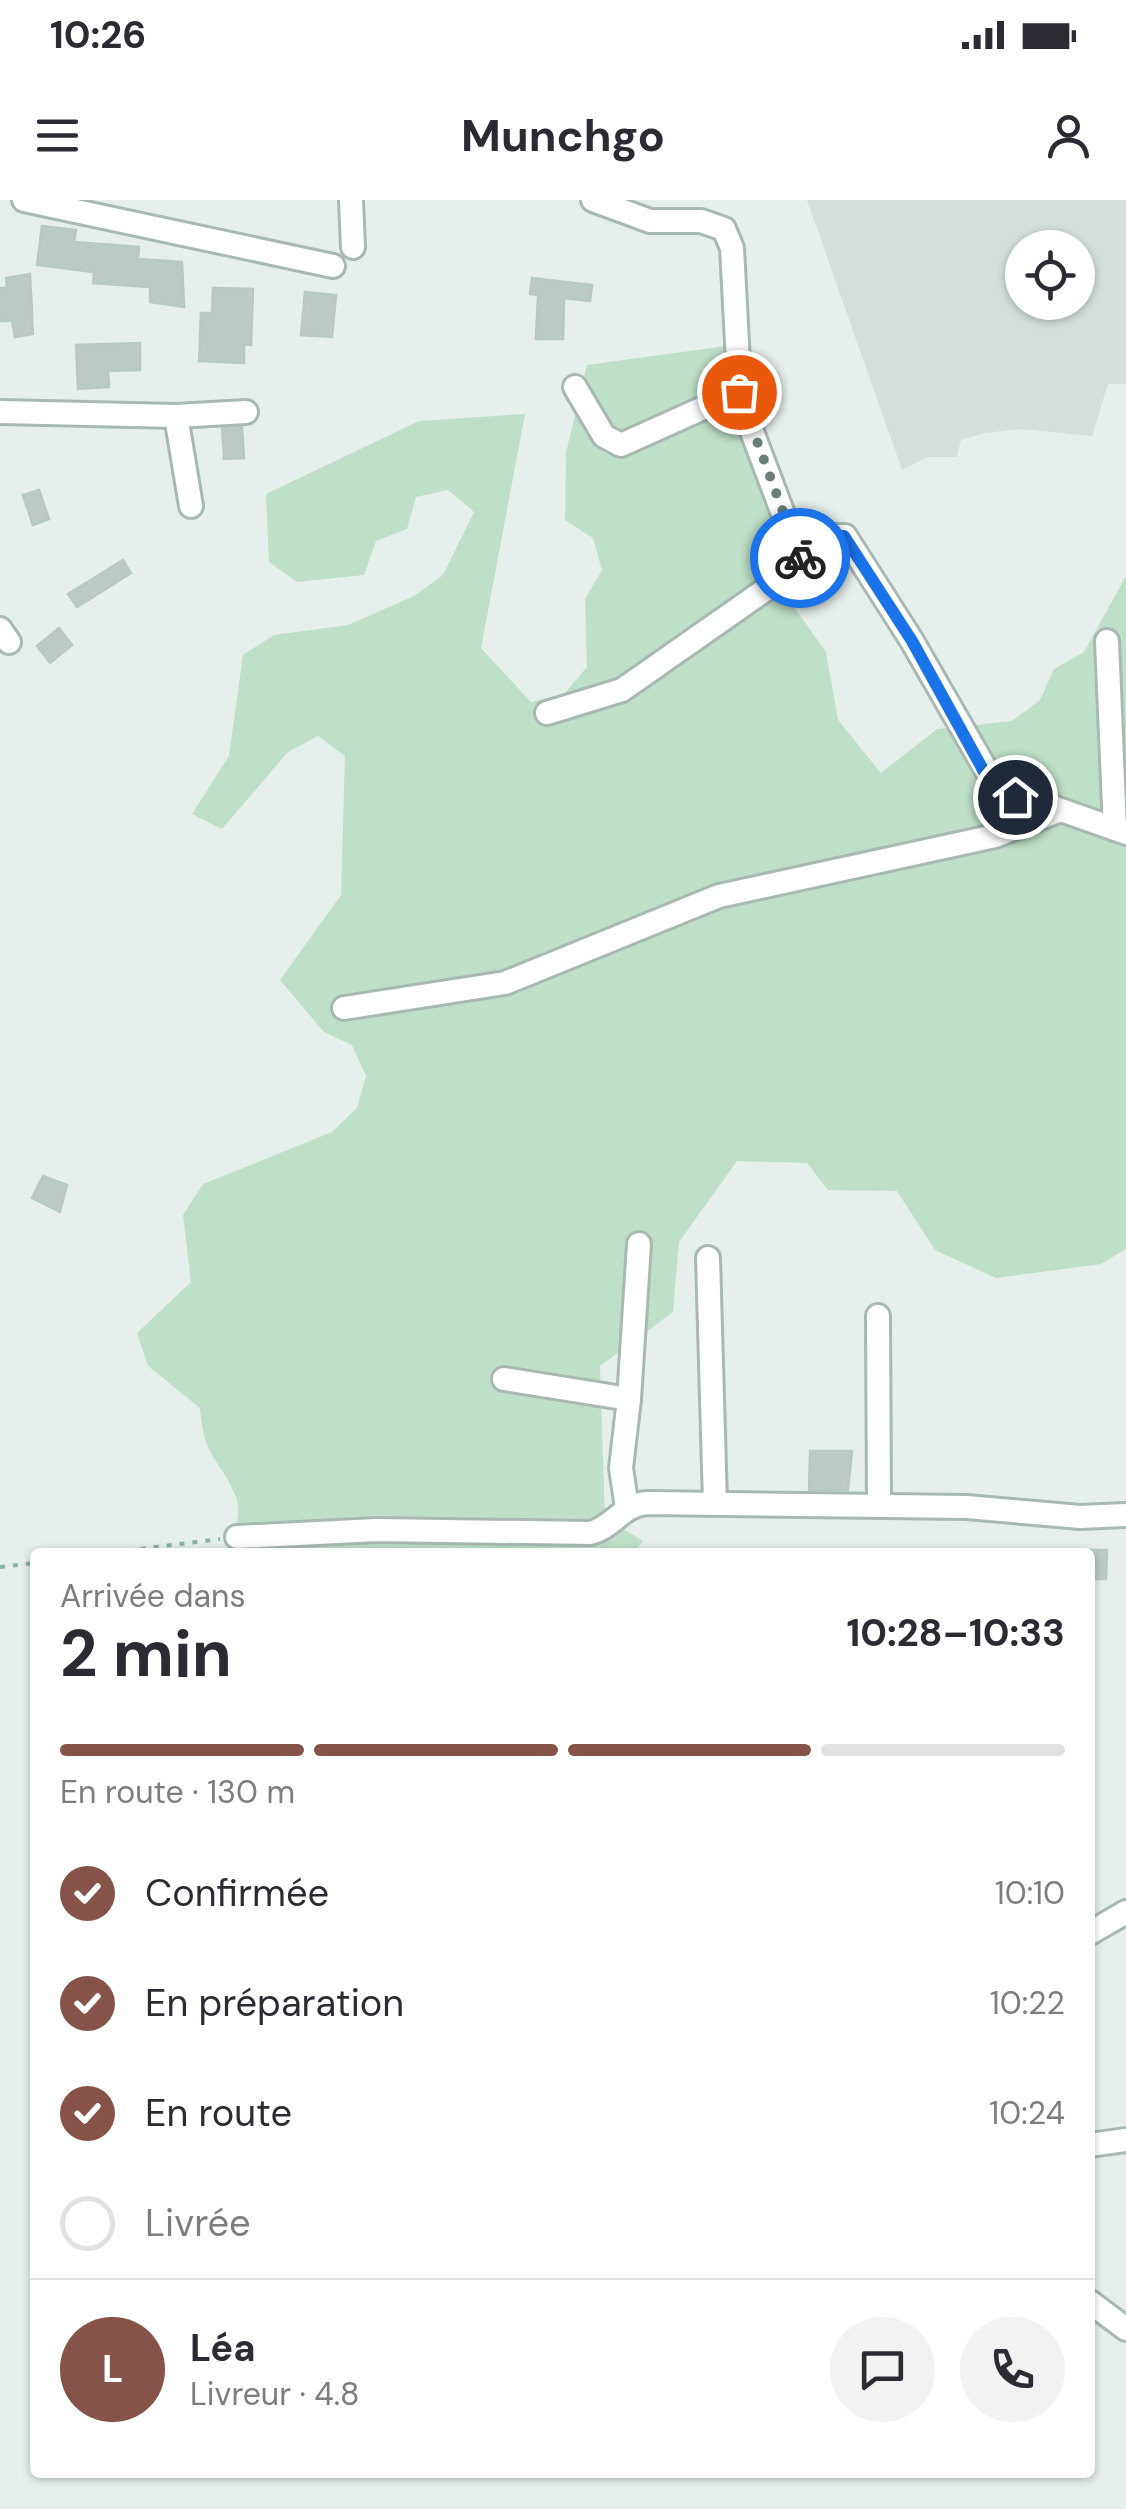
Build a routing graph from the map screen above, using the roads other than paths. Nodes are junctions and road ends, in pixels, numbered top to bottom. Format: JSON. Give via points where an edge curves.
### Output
{"nodes":[{"id":1,"x":24,"y":200,"type":"edge"},
{"id":2,"x":351,"y":200,"type":"edge"},
{"id":3,"x":593,"y":200,"type":"edge"},
{"id":4,"x":353,"y":247,"type":"dead end"},
{"id":5,"x":333,"y":266,"type":"dead end"},
{"id":6,"x":575,"y":387,"type":"dead end"},
{"id":7,"x":739,"y":392,"type":"junction"},
{"id":8,"x":0,"y":412,"type":"edge"},
{"id":9,"x":246,"y":412,"type":"dead end"},
{"id":10,"x":176,"y":416,"type":"junction"},
{"id":11,"x":191,"y":506,"type":"dead end"},
{"id":12,"x":802,"y":564,"type":"junction"},
{"id":13,"x":1107,"y":642,"type":"dead end"},
{"id":14,"x":547,"y":714,"type":"dead end"},
{"id":15,"x":1058,"y":811,"type":"junction"},
{"id":16,"x":1121,"y":831,"type":"edge"},
{"id":17,"x":344,"y":1008,"type":"dead end"},
{"id":18,"x":639,"y":1244,"type":"dead end"},
{"id":19,"x":708,"y":1258,"type":"dead end"},
{"id":20,"x":878,"y":1316,"type":"dead end"},
{"id":21,"x":504,"y":1379,"type":"dead end"},
{"id":22,"x":629,"y":1399,"type":"junction"},
{"id":23,"x":714,"y":1503,"type":"junction"},
{"id":24,"x":879,"y":1506,"type":"junction"},
{"id":25,"x":627,"y":1508,"type":"junction"},
{"id":26,"x":1126,"y":1515,"type":"edge"},
{"id":27,"x":237,"y":1537,"type":"road end"},
{"id":28,"x":1126,"y":1912,"type":"edge"},
{"id":29,"x":1095,"y":1930,"type":"edge"},
{"id":30,"x":1126,"y":2140,"type":"edge"},
{"id":31,"x":1095,"y":2144,"type":"edge"},
{"id":32,"x":1095,"y":2306,"type":"edge"},
{"id":33,"x":1126,"y":2329,"type":"edge"}],
"edges":[{"from":1,"to":5,"type":"street"},
{"from":2,"to":4,"type":"street"},
{"from":3,"to":7,"type":"street","via":[[650,221],[700,220],[724,230],[732,248]]},
{"from":6,"to":7,"type":"street","via":[[604,436],[621,445]]},
{"from":7,"to":12,"type":"street"},
{"from":8,"to":10,"type":"street"},
{"from":9,"to":10,"type":"street"},
{"from":10,"to":11,"type":"street"},
{"from":12,"to":14,"type":"street","via":[[622,690]]},
{"from":12,"to":15,"type":"street","via":[[828,536],[844,536],[987,777],[1015,797]]},
{"from":13,"to":16,"type":"street"},
{"from":15,"to":16,"type":"street"},
{"from":15,"to":17,"type":"street","via":[[996,836],[719,896],[505,984]]},
{"from":18,"to":22,"type":"street"},
{"from":19,"to":23,"type":"street"},
{"from":20,"to":24,"type":"street"},
{"from":21,"to":22,"type":"street"},
{"from":22,"to":25,"type":"street","via":[[621,1468]]},
{"from":23,"to":24,"type":"street"},
{"from":23,"to":25,"type":"street"},
{"from":24,"to":26,"type":"street"},
{"from":25,"to":27,"type":"street","via":[[590,1534],[376,1530]]},
{"from":28,"to":29,"type":"street"},
{"from":30,"to":31,"type":"street"},
{"from":32,"to":33,"type":"street"}]}
